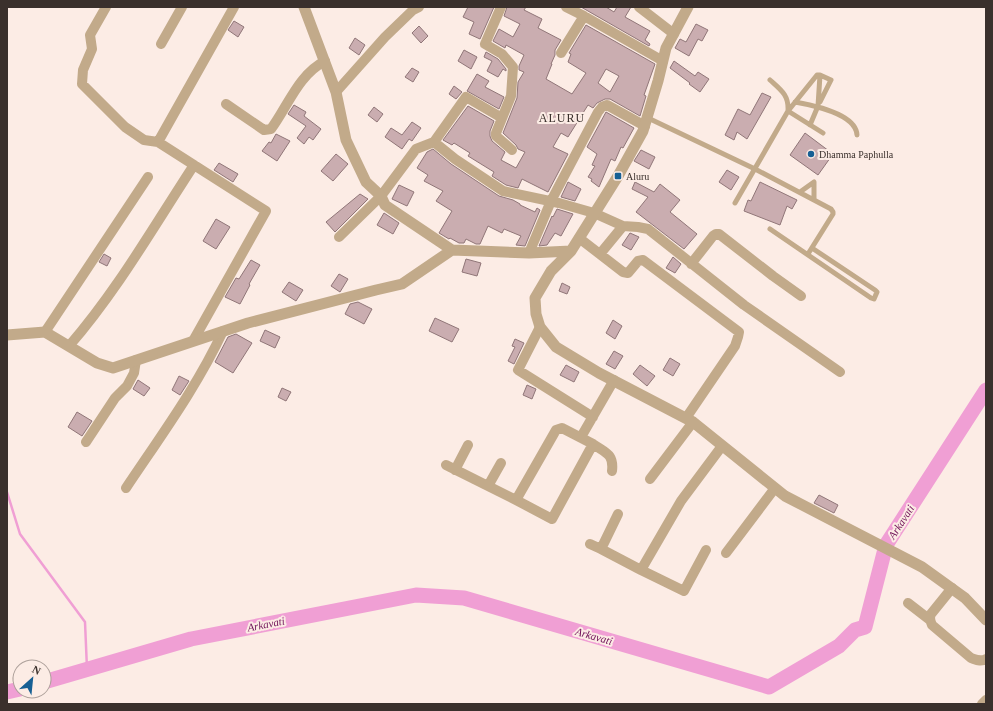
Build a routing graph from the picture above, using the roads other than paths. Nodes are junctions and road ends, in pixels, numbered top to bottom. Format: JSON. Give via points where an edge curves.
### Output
{"nodes":[{"id":1,"x":106,"y":7,"type":"edge"},
{"id":2,"x":182,"y":7,"type":"edge"},
{"id":3,"x":234,"y":7,"type":"edge"},
{"id":4,"x":304,"y":7,"type":"edge"},
{"id":5,"x":419,"y":7,"type":"edge"},
{"id":6,"x":501,"y":7,"type":"edge"},
{"id":7,"x":566,"y":7,"type":"edge"},
{"id":8,"x":639,"y":7,"type":"edge"},
{"id":9,"x":688,"y":7,"type":"edge"},
{"id":10,"x":584,"y":16,"type":"junction"},
{"id":11,"x":674,"y":34,"type":"junction"},
{"id":12,"x":161,"y":44,"type":"dead end"},
{"id":13,"x":561,"y":53,"type":"dead end"},
{"id":14,"x":325,"y":60,"type":"junction"},
{"id":15,"x":663,"y":61,"type":"junction"},
{"id":16,"x":820,"y":75,"type":"junction"},
{"id":17,"x":770,"y":80,"type":"dead end"},
{"id":18,"x":336,"y":92,"type":"junction"},
{"id":19,"x":795,"y":102,"type":"junction"},
{"id":20,"x":226,"y":104,"type":"dead end"},
{"id":21,"x":818,"y":106,"type":"junction"},
{"id":22,"x":788,"y":111,"type":"junction"},
{"id":23,"x":502,"y":118,"type":"junction"},
{"id":24,"x":646,"y":122,"type":"junction"},
{"id":25,"x":810,"y":125,"type":"junction"},
{"id":26,"x":823,"y":133,"type":"dead end"},
{"id":27,"x":857,"y":135,"type":"dead end"},
{"id":28,"x":158,"y":142,"type":"junction"},
{"id":29,"x":434,"y":142,"type":"junction"},
{"id":30,"x":512,"y":150,"type":"dead end"},
{"id":31,"x":194,"y":165,"type":"junction"},
{"id":32,"x":755,"y":169,"type":"junction"},
{"id":33,"x":148,"y":177,"type":"dead end"},
{"id":34,"x":800,"y":192,"type":"junction"},
{"id":35,"x":381,"y":196,"type":"junction"},
{"id":36,"x":814,"y":200,"type":"junction"},
{"id":37,"x":551,"y":201,"type":"junction"},
{"id":38,"x":735,"y":203,"type":"dead end"},
{"id":39,"x":594,"y":213,"type":"junction"},
{"id":40,"x":623,"y":226,"type":"junction"},
{"id":41,"x":770,"y":229,"type":"dead end"},
{"id":42,"x":339,"y":237,"type":"dead end"},
{"id":43,"x":579,"y":238,"type":"junction"},
{"id":44,"x":812,"y":248,"type":"junction"},
{"id":45,"x":452,"y":250,"type":"junction"},
{"id":46,"x":571,"y":252,"type":"junction"},
{"id":47,"x":529,"y":253,"type":"junction"},
{"id":48,"x":600,"y":254,"type":"junction"},
{"id":49,"x":808,"y":254,"type":"junction"},
{"id":50,"x":691,"y":264,"type":"junction"},
{"id":51,"x":801,"y":296,"type":"dead end"},
{"id":52,"x":540,"y":327,"type":"junction"},
{"id":53,"x":223,"y":331,"type":"junction"},
{"id":54,"x":45,"y":332,"type":"junction"},
{"id":55,"x":7,"y":335,"type":"edge"},
{"id":56,"x":193,"y":341,"type":"junction"},
{"id":57,"x":69,"y":346,"type":"junction"},
{"id":58,"x":136,"y":360,"type":"junction"},
{"id":59,"x":840,"y":372,"type":"dead end"},
{"id":60,"x":614,"y":380,"type":"junction"},
{"id":61,"x":593,"y":417,"type":"junction"},
{"id":62,"x":689,"y":420,"type":"junction"},
{"id":63,"x":581,"y":437,"type":"junction"},
{"id":64,"x":86,"y":442,"type":"dead end"},
{"id":65,"x":593,"y":444,"type":"junction"},
{"id":66,"x":468,"y":445,"type":"dead end"},
{"id":67,"x":722,"y":446,"type":"junction"},
{"id":68,"x":501,"y":463,"type":"dead end"},
{"id":69,"x":612,"y":472,"type":"dead end"},
{"id":70,"x":650,"y":479,"type":"dead end"},
{"id":71,"x":488,"y":486,"type":"junction"},
{"id":72,"x":126,"y":488,"type":"dead end"},
{"id":73,"x":775,"y":488,"type":"junction"},
{"id":74,"x":516,"y":500,"type":"junction"},
{"id":75,"x":618,"y":514,"type":"dead end"},
{"id":76,"x":590,"y":544,"type":"dead end"},
{"id":77,"x":601,"y":549,"type":"junction"},
{"id":78,"x":706,"y":550,"type":"dead end"},
{"id":79,"x":726,"y":553,"type":"dead end"},
{"id":80,"x":641,"y":570,"type":"junction"},
{"id":81,"x":952,"y":588,"type":"junction"},
{"id":82,"x":908,"y":603,"type":"dead end"},
{"id":83,"x":930,"y":620,"type":"junction"},
{"id":84,"x":986,"y":620,"type":"edge"},
{"id":85,"x":986,"y":658,"type":"edge"},
{"id":86,"x":986,"y":700,"type":"edge"},
{"id":87,"x":982,"y":704,"type":"edge"}],
"edges":[{"from":1,"to":28,"type":"street","via":[[90,35],[92,49],[83,70],[82,84],[125,127],[144,140]]},
{"from":2,"to":12,"type":"street"},
{"from":3,"to":28,"type":"street"},
{"from":4,"to":14,"type":"street"},
{"from":5,"to":18,"type":"street","via":[[412,10],[385,37]]},
{"from":6,"to":23,"type":"street","via":[[485,44],[502,54],[513,67],[511,96]]},
{"from":7,"to":10,"type":"street"},
{"from":8,"to":11,"type":"street"},
{"from":9,"to":11,"type":"street"},
{"from":10,"to":13,"type":"street"},
{"from":10,"to":15,"type":"street"},
{"from":11,"to":15,"type":"street","via":[[666,48]]},
{"from":14,"to":18,"type":"street"},
{"from":14,"to":20,"type":"street","via":[[310,72],[291,96],[271,129],[264,130]]},
{"from":15,"to":24,"type":"street"},
{"from":16,"to":19,"type":"lane","via":[[817,75]]},
{"from":16,"to":21,"type":"lane"},
{"from":16,"to":21,"type":"lane","via":[[831,80]]},
{"from":17,"to":22,"type":"lane","via":[[786,96]]},
{"from":18,"to":35,"type":"street","via":[[346,140],[366,182]]},
{"from":19,"to":21,"type":"lane"},
{"from":19,"to":22,"type":"lane"},
{"from":21,"to":25,"type":"lane"},
{"from":21,"to":27,"type":"lane","via":[[846,120],[855,127]]},
{"from":22,"to":25,"type":"lane"},
{"from":22,"to":32,"type":"lane"},
{"from":23,"to":29,"type":"street","via":[[466,97]]},
{"from":23,"to":30,"type":"street","via":[[496,136]]},
{"from":24,"to":32,"type":"lane"},
{"from":24,"to":37,"type":"street","via":[[607,105],[602,107]]},
{"from":24,"to":39,"type":"street","via":[[618,176]]},
{"from":25,"to":26,"type":"lane"},
{"from":28,"to":31,"type":"street"},
{"from":29,"to":35,"type":"street","via":[[416,149]]},
{"from":29,"to":37,"type":"street","via":[[503,191]]},
{"from":31,"to":56,"type":"street","via":[[266,211]]},
{"from":31,"to":57,"type":"street","via":[[145,242],[85,328]]},
{"from":32,"to":34,"type":"lane"},
{"from":32,"to":38,"type":"lane"},
{"from":33,"to":54,"type":"street"},
{"from":34,"to":36,"type":"lane"},
{"from":34,"to":36,"type":"lane","via":[[814,182]]},
{"from":35,"to":42,"type":"street"},
{"from":35,"to":45,"type":"street","via":[[385,205]]},
{"from":36,"to":44,"type":"lane","via":[[833,212]]},
{"from":37,"to":39,"type":"street"},
{"from":37,"to":47,"type":"street"},
{"from":39,"to":40,"type":"street"},
{"from":39,"to":43,"type":"street"},
{"from":40,"to":48,"type":"street"},
{"from":40,"to":50,"type":"street","via":[[648,229]]},
{"from":41,"to":49,"type":"lane"},
{"from":43,"to":46,"type":"street"},
{"from":43,"to":48,"type":"street"},
{"from":44,"to":49,"type":"lane"},
{"from":44,"to":49,"type":"lane","via":[[875,290],[875,298],[871,298]]},
{"from":45,"to":47,"type":"street"},
{"from":45,"to":53,"type":"street","via":[[402,284]]},
{"from":46,"to":47,"type":"street"},
{"from":46,"to":52,"type":"street","via":[[551,271],[535,298]]},
{"from":48,"to":62,"type":"street","via":[[628,273],[638,261],[643,260],[738,332],[735,346]]},
{"from":50,"to":51,"type":"street","via":[[713,236],[719,234]]},
{"from":50,"to":59,"type":"street","via":[[744,305]]},
{"from":52,"to":60,"type":"street","via":[[556,347]]},
{"from":52,"to":61,"type":"street","via":[[518,370]]},
{"from":53,"to":56,"type":"street"},
{"from":53,"to":72,"type":"street","via":[[195,383]]},
{"from":54,"to":55,"type":"street"},
{"from":54,"to":57,"type":"street"},
{"from":56,"to":58,"type":"street"},
{"from":57,"to":58,"type":"street","via":[[97,363],[113,368]]},
{"from":58,"to":64,"type":"street","via":[[134,373],[127,386],[115,398]]},
{"from":60,"to":61,"type":"street"},
{"from":60,"to":62,"type":"street"},
{"from":61,"to":63,"type":"street"},
{"from":62,"to":67,"type":"street"},
{"from":62,"to":70,"type":"street"},
{"from":63,"to":65,"type":"street"},
{"from":63,"to":74,"type":"street","via":[[562,428],[556,430]]},
{"from":65,"to":69,"type":"street","via":[[610,456],[613,462]]},
{"from":65,"to":74,"type":"street","via":[[552,519]]},
{"from":66,"to":71,"type":"street","via":[[451,467]]},
{"from":67,"to":73,"type":"street"},
{"from":67,"to":80,"type":"street","via":[[681,501]]},
{"from":68,"to":71,"type":"street"},
{"from":71,"to":74,"type":"street"},
{"from":73,"to":79,"type":"street"},
{"from":73,"to":81,"type":"street","via":[[785,496],[922,567]]},
{"from":75,"to":77,"type":"street"},
{"from":76,"to":77,"type":"street"},
{"from":77,"to":80,"type":"street"},
{"from":78,"to":80,"type":"street","via":[[684,591]]},
{"from":81,"to":83,"type":"street","via":[[931,614]]},
{"from":81,"to":84,"type":"street"},
{"from":82,"to":83,"type":"street"},
{"from":83,"to":85,"type":"street","via":[[932,625],[971,658],[978,661]]},
{"from":86,"to":87,"type":"street"}]}
